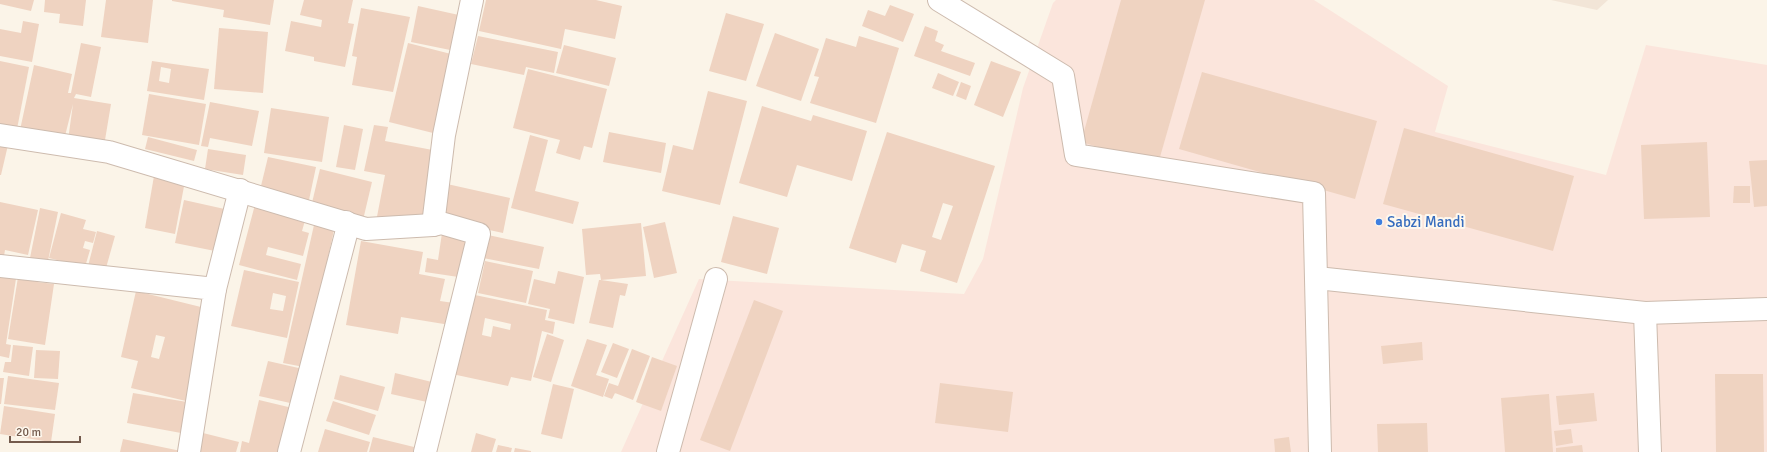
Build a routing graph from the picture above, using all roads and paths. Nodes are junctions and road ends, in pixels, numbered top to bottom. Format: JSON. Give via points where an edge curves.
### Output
{"nodes":[{"id":1,"x":472,"y":0,"type":"edge"},
{"id":2,"x":939,"y":0,"type":"edge"},
{"id":3,"x":0,"y":134,"type":"edge"},
{"id":4,"x":240,"y":190,"type":"junction"},
{"id":5,"x":346,"y":222,"type":"junction"},
{"id":6,"x":433,"y":225,"type":"junction"},
{"id":7,"x":0,"y":266,"type":"edge"},
{"id":8,"x":1317,"y":278,"type":"junction"},
{"id":9,"x":716,"y":279,"type":"dead end"},
{"id":10,"x":215,"y":288,"type":"junction"},
{"id":11,"x":1767,"y":309,"type":"edge"},
{"id":12,"x":1645,"y":313,"type":"junction"},
{"id":13,"x":189,"y":452,"type":"edge"},
{"id":14,"x":289,"y":452,"type":"edge"},
{"id":15,"x":425,"y":452,"type":"edge"},
{"id":16,"x":668,"y":452,"type":"edge"},
{"id":17,"x":1320,"y":452,"type":"edge"},
{"id":18,"x":1650,"y":452,"type":"edge"}],
"edges":[{"from":1,"to":6,"type":"street","via":[[444,135]]},
{"from":2,"to":8,"type":"street","via":[[1063,76],[1076,155],[1314,193]]},
{"from":3,"to":4,"type":"street","via":[[109,152]]},
{"from":4,"to":5,"type":"street"},
{"from":4,"to":10,"type":"street"},
{"from":5,"to":6,"type":"street","via":[[366,229]]},
{"from":5,"to":14,"type":"street","via":[[347,230]]},
{"from":6,"to":15,"type":"street","via":[[441,223],[479,234]]},
{"from":7,"to":10,"type":"street"},
{"from":8,"to":12,"type":"street"},
{"from":8,"to":17,"type":"street"},
{"from":9,"to":16,"type":"street"},
{"from":10,"to":13,"type":"street"},
{"from":11,"to":12,"type":"street"},
{"from":12,"to":18,"type":"street"}]}
